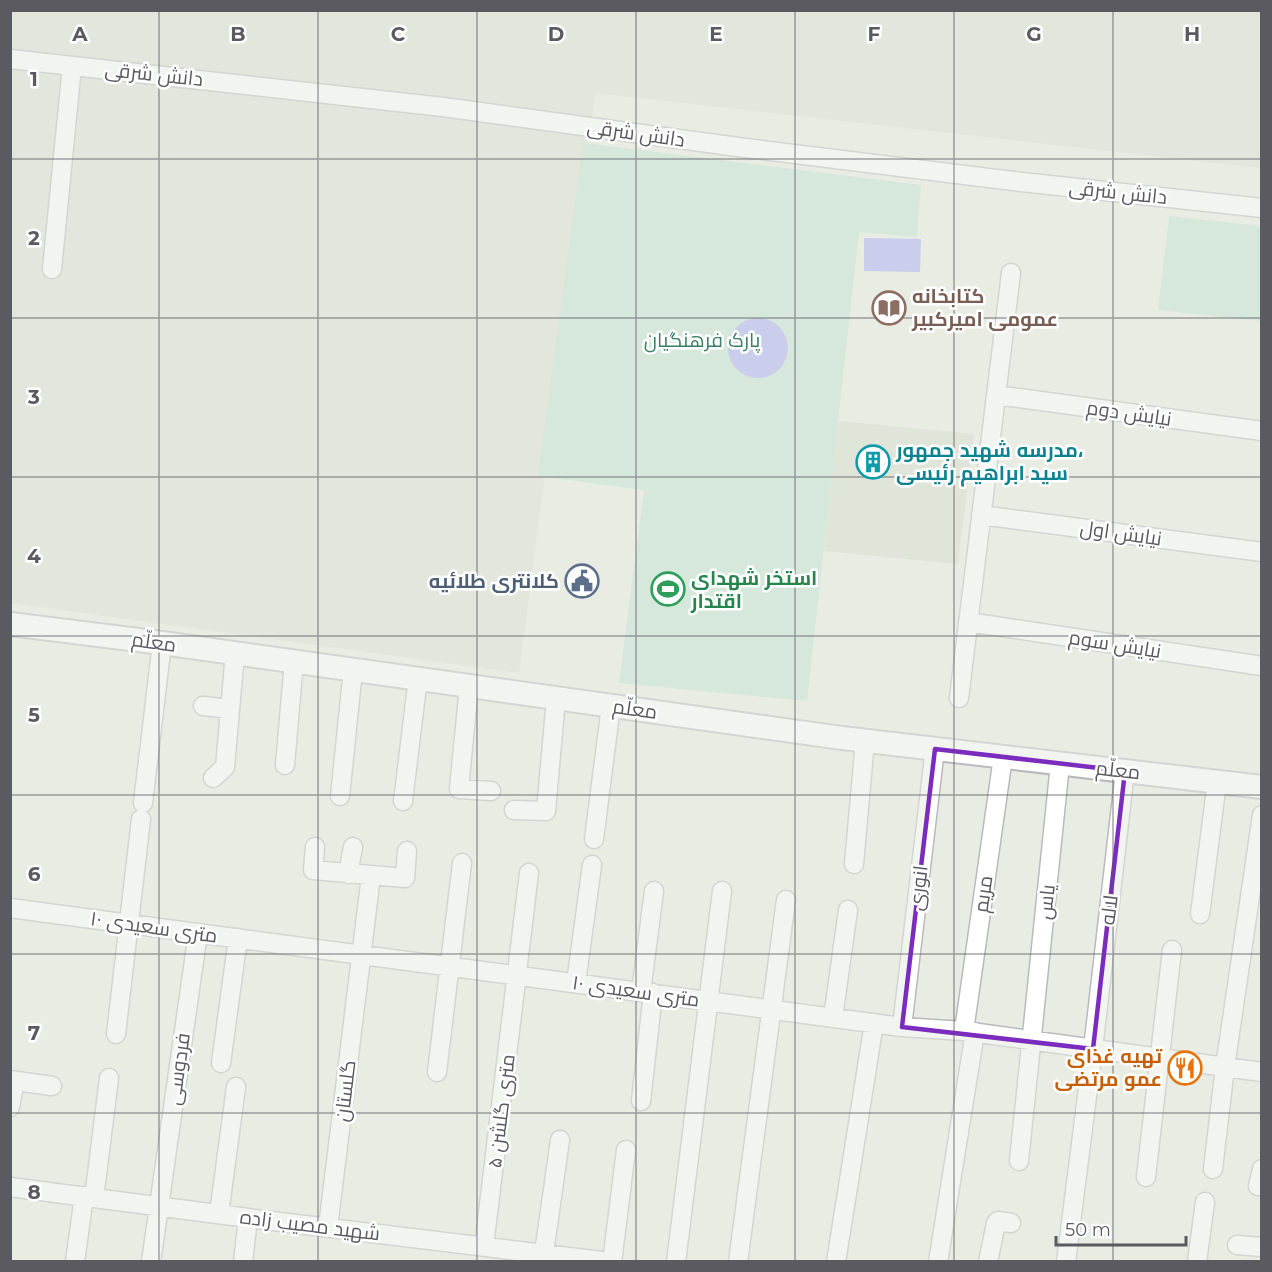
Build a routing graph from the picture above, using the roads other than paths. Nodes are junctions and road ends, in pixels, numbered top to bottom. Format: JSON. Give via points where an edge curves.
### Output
{"nodes":[{"id":1,"x":10,"y":59,"type":"edge"},
{"id":2,"x":72,"y":66,"type":"junction"},
{"id":3,"x":1262,"y":208,"type":"edge"},
{"id":4,"x":52,"y":269,"type":"dead end"},
{"id":5,"x":1011,"y":273,"type":"dead end"},
{"id":6,"x":996,"y":395,"type":"junction"},
{"id":7,"x":1262,"y":431,"type":"edge"},
{"id":8,"x":981,"y":515,"type":"junction"},
{"id":9,"x":1262,"y":552,"type":"edge"},
{"id":10,"x":968,"y":622,"type":"junction"},
{"id":11,"x":10,"y":624,"type":"edge"},
{"id":12,"x":162,"y":643,"type":"junction"},
{"id":13,"x":235,"y":653,"type":"junction"},
{"id":14,"x":294,"y":661,"type":"junction"},
{"id":15,"x":1262,"y":666,"type":"edge"},
{"id":16,"x":353,"y":670,"type":"junction"},
{"id":17,"x":418,"y":678,"type":"junction"},
{"id":18,"x":469,"y":686,"type":"junction"},
{"id":19,"x":556,"y":698,"type":"junction"},
{"id":20,"x":959,"y":698,"type":"dead end"},
{"id":21,"x":203,"y":706,"type":"dead end"},
{"id":22,"x":611,"y":706,"type":"junction"},
{"id":23,"x":230,"y":709,"type":"junction"},
{"id":24,"x":865,"y":741,"type":"junction"},
{"id":25,"x":934,"y":749,"type":"junction"},
{"id":26,"x":1003,"y":757,"type":"junction"},
{"id":27,"x":1060,"y":764,"type":"junction"},
{"id":28,"x":285,"y":765,"type":"dead end"},
{"id":29,"x":1125,"y":771,"type":"junction"},
{"id":30,"x":213,"y":778,"type":"dead end"},
{"id":31,"x":1217,"y":782,"type":"junction"},
{"id":32,"x":1262,"y":787,"type":"edge"},
{"id":33,"x":491,"y":791,"type":"dead end"},
{"id":34,"x":340,"y":796,"type":"dead end"},
{"id":35,"x":403,"y":801,"type":"dead end"},
{"id":36,"x":514,"y":810,"type":"dead end"},
{"id":37,"x":1262,"y":815,"type":"edge"},
{"id":38,"x":594,"y":839,"type":"dead end"},
{"id":39,"x":315,"y":847,"type":"dead end"},
{"id":40,"x":353,"y":847,"type":"dead end"},
{"id":41,"x":407,"y":851,"type":"dead end"},
{"id":42,"x":462,"y":863,"type":"dead end"},
{"id":43,"x":854,"y":864,"type":"dead end"},
{"id":44,"x":592,"y":865,"type":"dead end"},
{"id":45,"x":529,"y":873,"type":"dead end"},
{"id":46,"x":348,"y":874,"type":"junction"},
{"id":47,"x":371,"y":876,"type":"junction"},
{"id":48,"x":654,"y":891,"type":"dead end"},
{"id":49,"x":722,"y":891,"type":"dead end"},
{"id":50,"x":786,"y":900,"type":"dead end"},
{"id":51,"x":10,"y":908,"type":"edge"},
{"id":52,"x":848,"y":910,"type":"dead end"},
{"id":53,"x":1200,"y":914,"type":"dead end"},
{"id":54,"x":129,"y":924,"type":"junction"},
{"id":55,"x":198,"y":933,"type":"junction"},
{"id":56,"x":238,"y":938,"type":"junction"},
{"id":57,"x":1172,"y":950,"type":"dead end"},
{"id":58,"x":363,"y":955,"type":"junction"},
{"id":59,"x":449,"y":966,"type":"junction"},
{"id":60,"x":518,"y":976,"type":"junction"},
{"id":61,"x":576,"y":983,"type":"junction"},
{"id":62,"x":647,"y":993,"type":"junction"},
{"id":63,"x":708,"y":1001,"type":"junction"},
{"id":64,"x":771,"y":1009,"type":"junction"},
{"id":65,"x":833,"y":1018,"type":"junction"},
{"id":66,"x":874,"y":1023,"type":"junction"},
{"id":67,"x":902,"y":1027,"type":"junction"},
{"id":68,"x":970,"y":1032,"type":"junction"},
{"id":69,"x":116,"y":1034,"type":"dead end"},
{"id":70,"x":1032,"y":1040,"type":"junction"},
{"id":71,"x":1093,"y":1049,"type":"junction"},
{"id":72,"x":1159,"y":1058,"type":"junction"},
{"id":73,"x":220,"y":1063,"type":"dead end"},
{"id":74,"x":1225,"y":1067,"type":"junction"},
{"id":75,"x":437,"y":1072,"type":"dead end"},
{"id":76,"x":1262,"y":1072,"type":"edge"},
{"id":77,"x":110,"y":1078,"type":"dead end"},
{"id":78,"x":13,"y":1080,"type":"edge"},
{"id":79,"x":52,"y":1086,"type":"dead end"},
{"id":80,"x":236,"y":1087,"type":"dead end"},
{"id":81,"x":641,"y":1101,"type":"dead end"},
{"id":82,"x":10,"y":1107,"type":"edge"},
{"id":83,"x":560,"y":1140,"type":"dead end"},
{"id":84,"x":626,"y":1150,"type":"dead end"},
{"id":85,"x":1018,"y":1161,"type":"dead end"},
{"id":86,"x":1213,"y":1170,"type":"dead end"},
{"id":87,"x":1146,"y":1177,"type":"dead end"},
{"id":88,"x":10,"y":1187,"type":"edge"},
{"id":89,"x":89,"y":1197,"type":"junction"},
{"id":90,"x":1205,"y":1202,"type":"dead end"},
{"id":91,"x":157,"y":1206,"type":"junction"},
{"id":92,"x":219,"y":1214,"type":"junction"},
{"id":93,"x":248,"y":1218,"type":"junction"},
{"id":94,"x":1011,"y":1223,"type":"dead end"},
{"id":95,"x":328,"y":1227,"type":"junction"},
{"id":96,"x":1237,"y":1245,"type":"dead end"},
{"id":97,"x":484,"y":1246,"type":"junction"},
{"id":98,"x":1262,"y":1248,"type":"edge"},
{"id":99,"x":544,"y":1253,"type":"junction"},
{"id":100,"x":75,"y":1262,"type":"edge"},
{"id":101,"x":151,"y":1262,"type":"edge"},
{"id":102,"x":243,"y":1262,"type":"edge"},
{"id":103,"x":611,"y":1262,"type":"edge"},
{"id":104,"x":676,"y":1262,"type":"edge"},
{"id":105,"x":738,"y":1262,"type":"edge"},
{"id":106,"x":836,"y":1262,"type":"edge"},
{"id":107,"x":938,"y":1262,"type":"edge"},
{"id":108,"x":988,"y":1262,"type":"edge"},
{"id":109,"x":1066,"y":1262,"type":"edge"},
{"id":110,"x":1197,"y":1262,"type":"edge"}],
"edges":[{"from":1,"to":2,"type":"street","name":"دانش شرقی"},
{"from":2,"to":3,"type":"street","name":"دانش شرقی","via":[[443,107],[933,171]]},
{"from":2,"to":4,"type":"street"},
{"from":5,"to":6,"type":"street"},
{"from":6,"to":7,"type":"street","name":"نیایش دوم"},
{"from":6,"to":8,"type":"street"},
{"from":8,"to":9,"type":"street","name":"نیایش اول"},
{"from":8,"to":10,"type":"street"},
{"from":10,"to":15,"type":"street","name":"نیایش سوم"},
{"from":10,"to":20,"type":"street"},
{"from":11,"to":12,"type":"street","name":"معلّم"},
{"from":12,"to":13,"type":"street","name":"معلّم"},
{"from":12,"to":54,"type":"street"},
{"from":13,"to":14,"type":"street","name":"معلّم"},
{"from":13,"to":23,"type":"street"},
{"from":14,"to":16,"type":"street","name":"معلّم"},
{"from":14,"to":28,"type":"street"},
{"from":16,"to":17,"type":"street","name":"معلّم"},
{"from":16,"to":34,"type":"street"},
{"from":17,"to":18,"type":"street","name":"معلّم"},
{"from":17,"to":35,"type":"street"},
{"from":18,"to":19,"type":"street","name":"معلّم"},
{"from":18,"to":33,"type":"street","via":[[459,789]]},
{"from":19,"to":22,"type":"street","name":"معلّم"},
{"from":19,"to":36,"type":"street","via":[[546,811]]},
{"from":21,"to":23,"type":"street"},
{"from":22,"to":24,"type":"street","name":"معلّم"},
{"from":22,"to":38,"type":"street"},
{"from":23,"to":30,"type":"street","via":[[225,766]]},
{"from":24,"to":25,"type":"street","name":"معلّم"},
{"from":24,"to":43,"type":"street"},
{"from":25,"to":26,"type":"street","name":"معلّم"},
{"from":25,"to":67,"type":"street","name":"انوری"},
{"from":26,"to":27,"type":"street","name":"معلّم"},
{"from":26,"to":68,"type":"street","name":"مریم"},
{"from":27,"to":29,"type":"street","name":"معلّم"},
{"from":27,"to":70,"type":"street","name":"یاس"},
{"from":29,"to":31,"type":"street","name":"معلّم"},
{"from":29,"to":71,"type":"street","name":"لاله"},
{"from":31,"to":32,"type":"street","name":"معلّم"},
{"from":31,"to":53,"type":"street"},
{"from":37,"to":74,"type":"street"},
{"from":39,"to":46,"type":"street","via":[[313,870]]},
{"from":40,"to":46,"type":"street"},
{"from":41,"to":47,"type":"street","via":[[405,878]]},
{"from":42,"to":59,"type":"street"},
{"from":44,"to":61,"type":"street"},
{"from":45,"to":60,"type":"street","name":"۵ متری گلشن"},
{"from":46,"to":47,"type":"street"},
{"from":47,"to":58,"type":"street","name":"گلستان"},
{"from":48,"to":62,"type":"street"},
{"from":49,"to":63,"type":"street"},
{"from":50,"to":64,"type":"street"},
{"from":51,"to":54,"type":"street","name":"۱۰ متری سعیدی"},
{"from":52,"to":65,"type":"street"},
{"from":54,"to":55,"type":"street","name":"۱۰ متری سعیدی"},
{"from":54,"to":69,"type":"street"},
{"from":55,"to":56,"type":"street","name":"۱۰ متری سعیدی"},
{"from":55,"to":91,"type":"street","name":"فردوسی"},
{"from":56,"to":58,"type":"street","name":"۱۰ متری سعیدی"},
{"from":56,"to":73,"type":"street"},
{"from":57,"to":72,"type":"street"},
{"from":58,"to":59,"type":"street","name":"۱۰ متری سعیدی"},
{"from":58,"to":95,"type":"street","name":"گلستان"},
{"from":59,"to":60,"type":"street","name":"۱۰ متری سعیدی"},
{"from":59,"to":75,"type":"street"},
{"from":60,"to":61,"type":"street","name":"۱۰ متری سعیدی"},
{"from":60,"to":97,"type":"street","name":"۵ متری گلشن"},
{"from":61,"to":62,"type":"street","name":"۱۰ متری سعیدی"},
{"from":62,"to":63,"type":"street","name":"۱۰ متری سعیدی"},
{"from":62,"to":81,"type":"street"},
{"from":63,"to":64,"type":"street","name":"۱۰ متری سعیدی"},
{"from":63,"to":104,"type":"street"},
{"from":64,"to":65,"type":"street","name":"۱۰ متری سعیدی"},
{"from":64,"to":105,"type":"street"},
{"from":65,"to":66,"type":"street","name":"۱۰ متری سعیدی"},
{"from":66,"to":67,"type":"street","name":"۱۰ متری سعیدی"},
{"from":66,"to":106,"type":"street"},
{"from":67,"to":68,"type":"street","name":"۱۰ متری سعیدی"},
{"from":68,"to":70,"type":"street","name":"۱۰ متری سعیدی"},
{"from":68,"to":107,"type":"street","name":"مریم"},
{"from":70,"to":71,"type":"street","name":"۱۰ متری سعیدی"},
{"from":70,"to":85,"type":"street","name":"یاس"},
{"from":71,"to":72,"type":"street","name":"۱۰ متری سعیدی"},
{"from":71,"to":109,"type":"street","name":"لاله"},
{"from":72,"to":74,"type":"street","name":"۱۰ متری سعیدی"},
{"from":72,"to":87,"type":"street"},
{"from":74,"to":76,"type":"street","name":"۱۰ متری سعیدی"},
{"from":74,"to":86,"type":"street"},
{"from":77,"to":89,"type":"street"},
{"from":78,"to":79,"type":"street"},
{"from":78,"to":82,"type":"street"},
{"from":80,"to":92,"type":"street"},
{"from":83,"to":99,"type":"street"},
{"from":84,"to":103,"type":"street"},
{"from":88,"to":89,"type":"street","name":"شهید مصیب زاده"},
{"from":89,"to":91,"type":"street","name":"شهید مصیب زاده"},
{"from":89,"to":100,"type":"street"},
{"from":90,"to":110,"type":"street"},
{"from":91,"to":92,"type":"street","name":"شهید مصیب زاده"},
{"from":91,"to":101,"type":"street","name":"فردوسی"},
{"from":92,"to":93,"type":"street","name":"شهید مصیب زاده"},
{"from":93,"to":95,"type":"street","name":"شهید مصیب زاده"},
{"from":93,"to":102,"type":"street"},
{"from":94,"to":108,"type":"street","via":[[996,1223]]},
{"from":95,"to":97,"type":"street","name":"شهید مصیب زاده"},
{"from":96,"to":98,"type":"street"},
{"from":97,"to":99,"type":"street","name":"شهید مصیب زاده"},
{"from":99,"to":103,"type":"street","name":"شهید مصیب زاده"}]}
